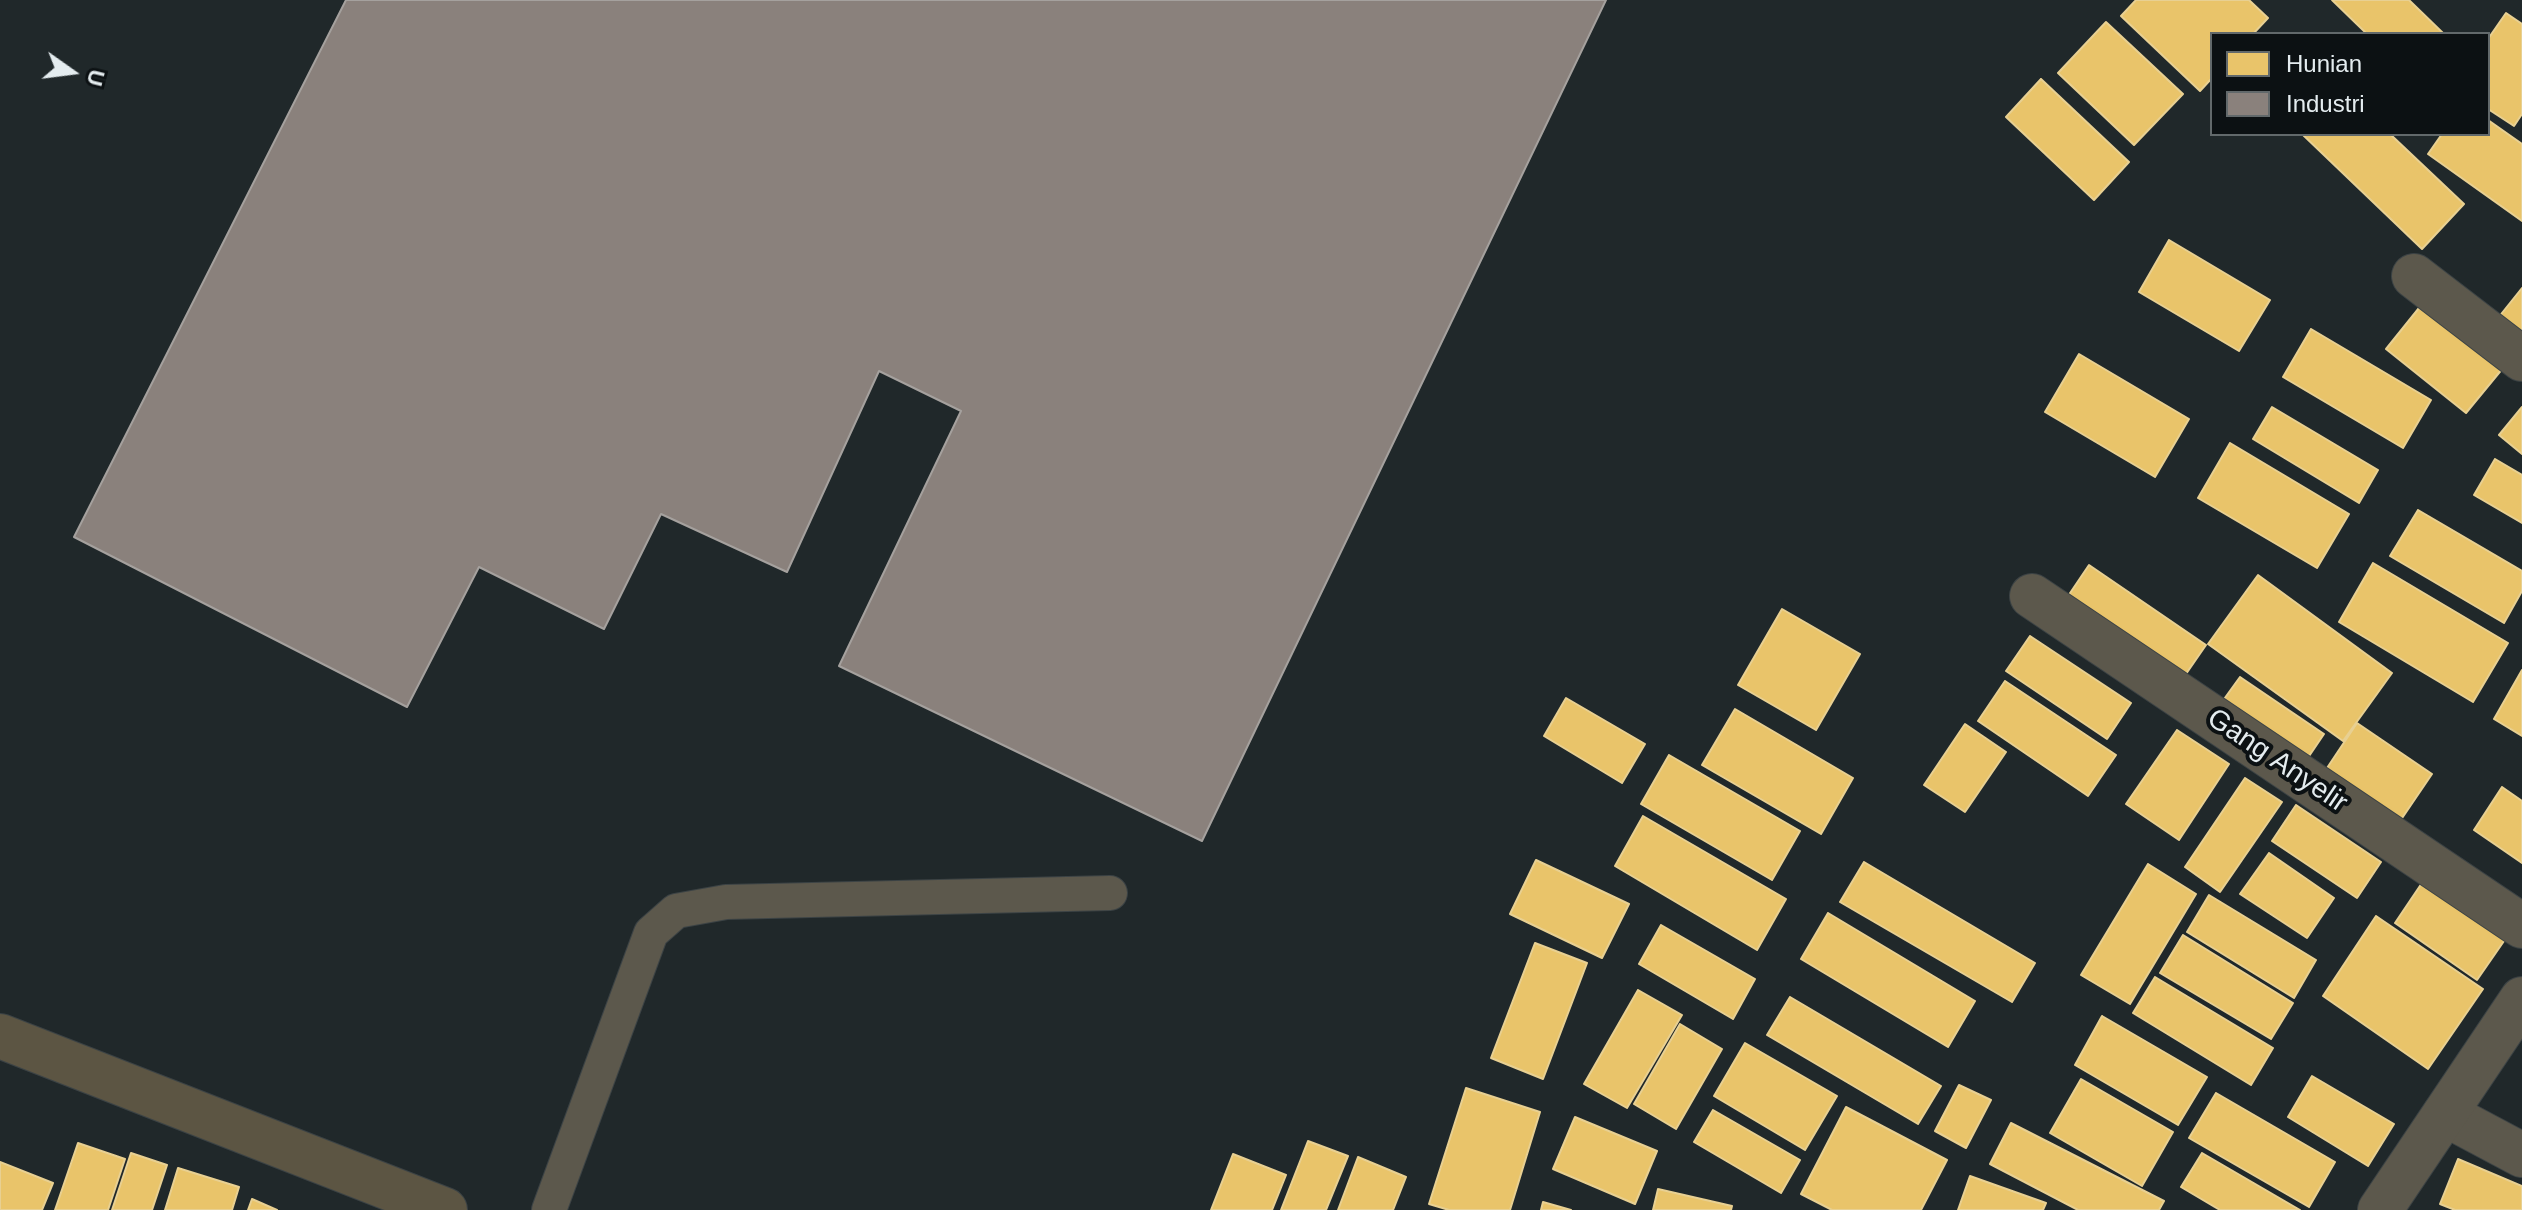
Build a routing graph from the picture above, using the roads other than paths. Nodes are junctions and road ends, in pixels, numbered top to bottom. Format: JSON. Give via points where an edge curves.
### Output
{"nodes":[{"id":1,"x":2414,"y":276,"type":"dead end"},
{"id":2,"x":2522,"y":359,"type":"edge"},
{"id":3,"x":2032,"y":596,"type":"dead end"},
{"id":4,"x":1110,"y":893,"type":"dead end"},
{"id":5,"x":2522,"y":926,"type":"edge"},
{"id":6,"x":2522,"y":999,"type":"edge"},
{"id":7,"x":0,"y":1036,"type":"edge"},
{"id":8,"x":2445,"y":1114,"type":"junction"},
{"id":9,"x":2522,"y":1155,"type":"edge"},
{"id":10,"x":445,"y":1210,"type":"edge"},
{"id":11,"x":549,"y":1210,"type":"edge"},
{"id":12,"x":2380,"y":1210,"type":"edge"}],
"edges":[{"from":1,"to":2,"type":"street"},
{"from":3,"to":5,"type":"street","name":"Gang Anyelir"},
{"from":4,"to":11,"type":"lane","via":[[726,902],[676,911],[651,933]]},
{"from":6,"to":8,"type":"street"},
{"from":7,"to":10,"type":"main road"},
{"from":8,"to":9,"type":"street"},
{"from":8,"to":12,"type":"street"}]}
